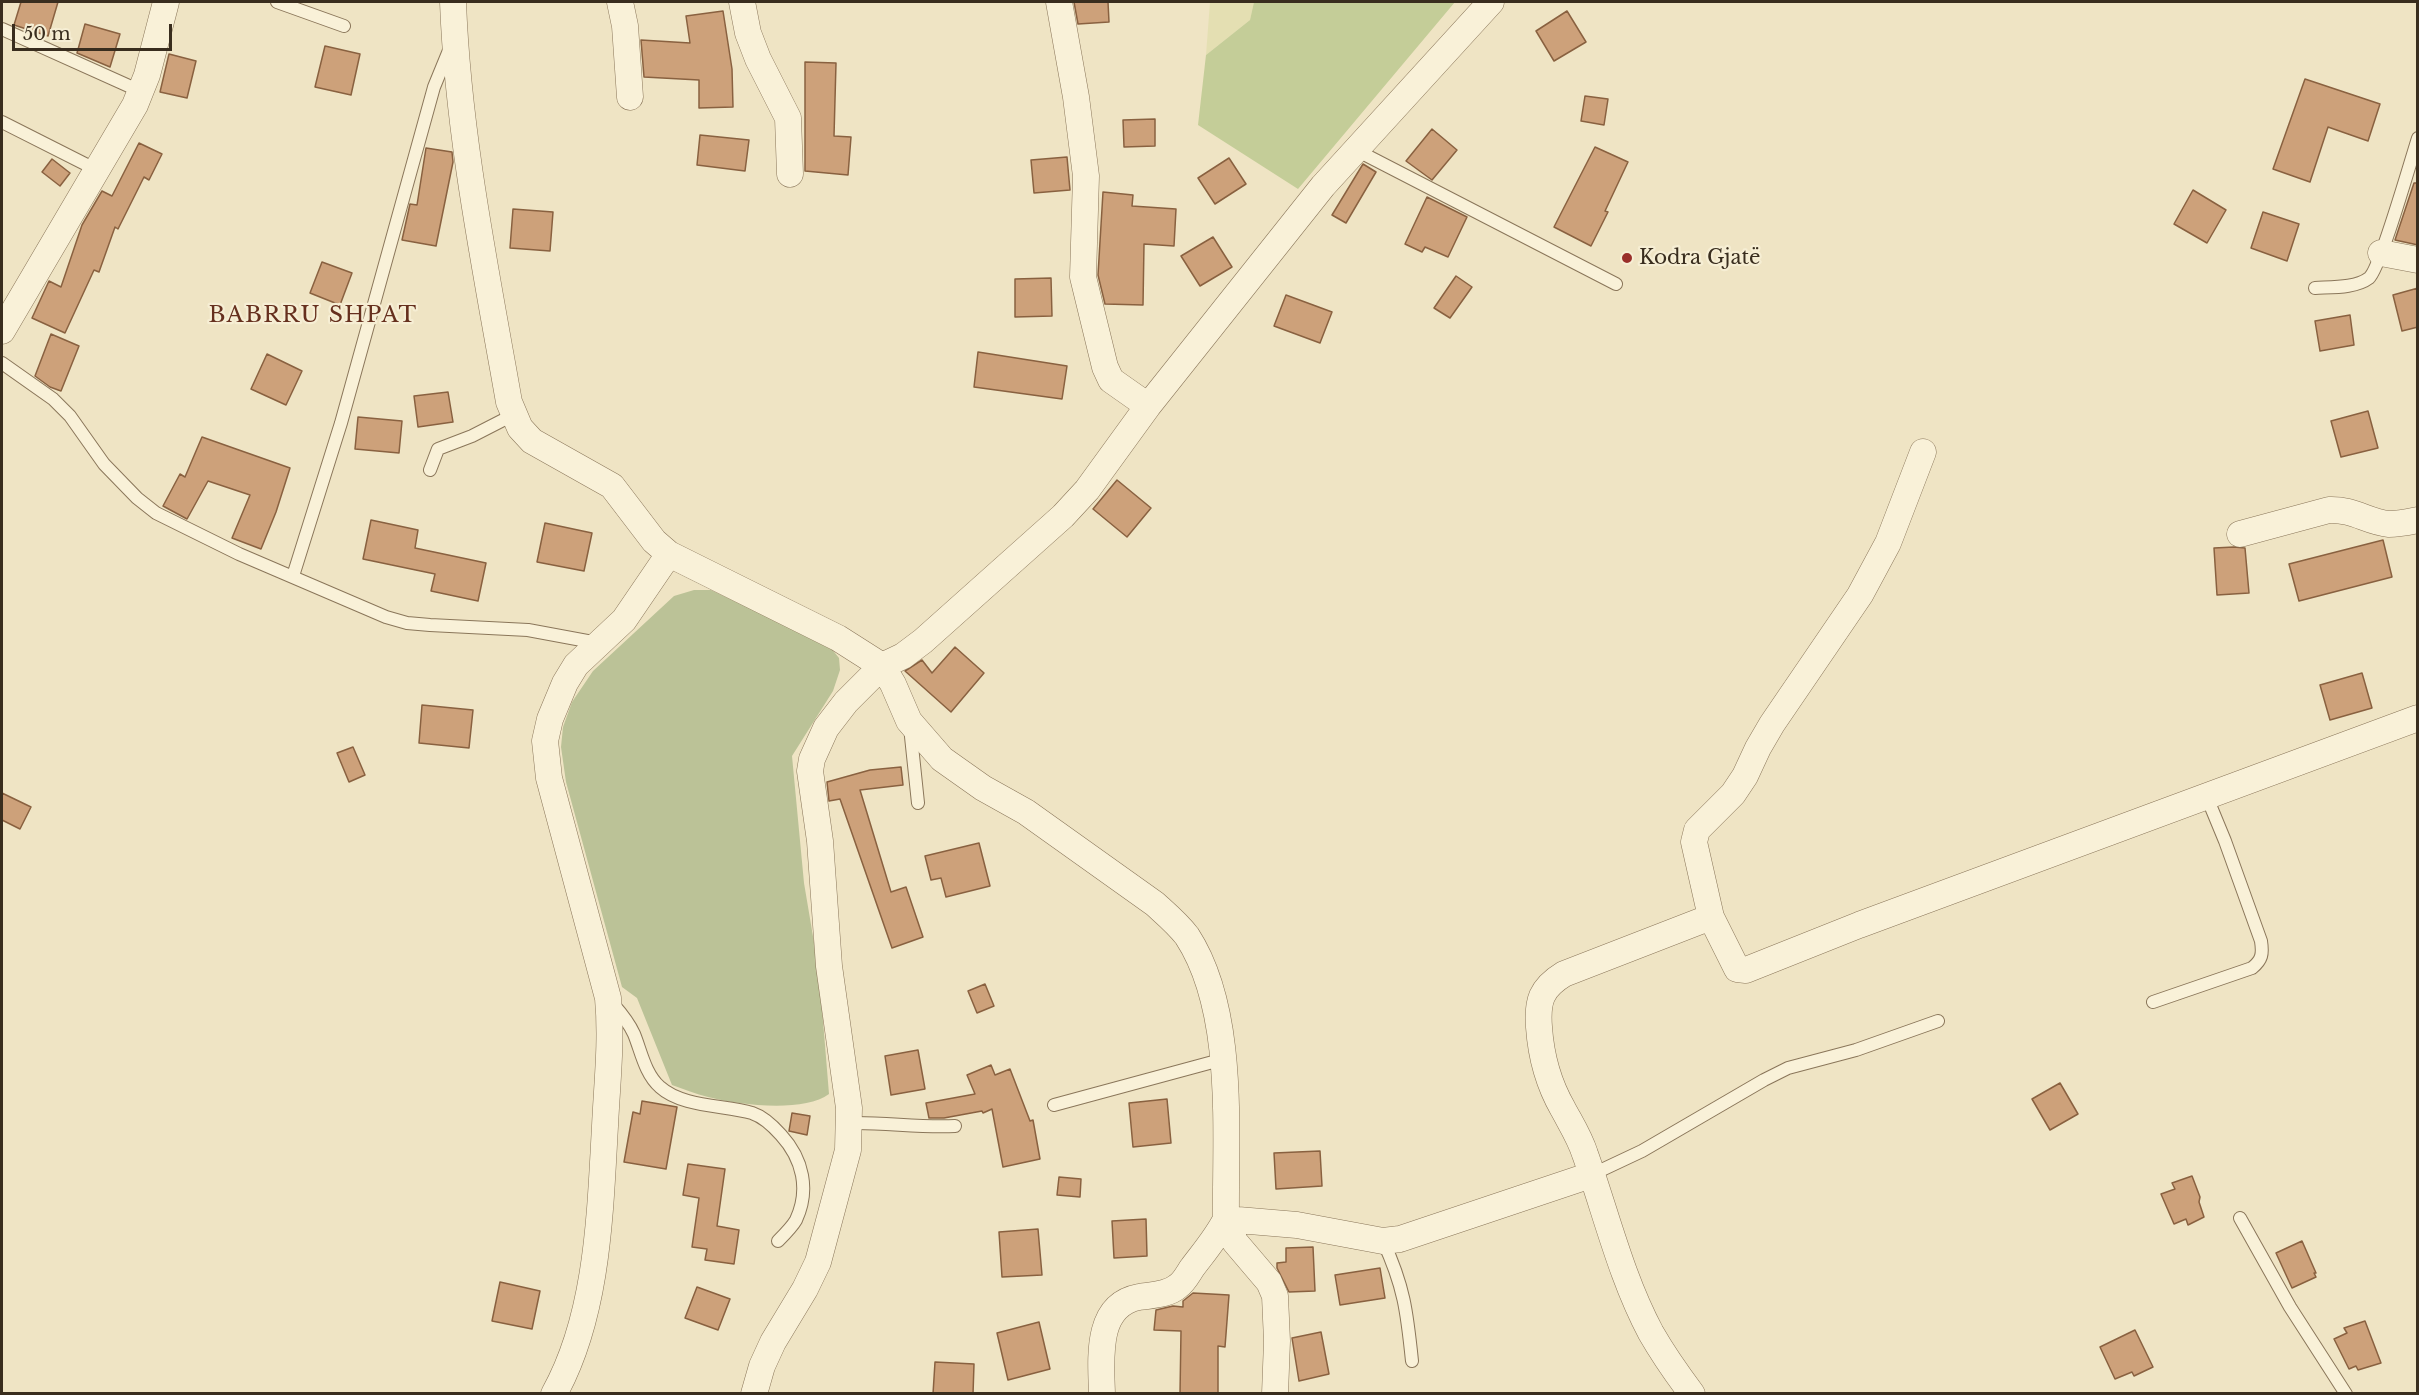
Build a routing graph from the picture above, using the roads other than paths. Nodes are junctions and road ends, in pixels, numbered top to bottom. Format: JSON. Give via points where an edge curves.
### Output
{"nodes":[{"id":1,"x":166,"y":2,"type":"edge"},
{"id":2,"x":278,"y":2,"type":"edge"},
{"id":3,"x":453,"y":2,"type":"edge"},
{"id":4,"x":620,"y":2,"type":"edge"},
{"id":5,"x":742,"y":2,"type":"edge"},
{"id":6,"x":1059,"y":2,"type":"edge"},
{"id":7,"x":1491,"y":2,"type":"edge"},
{"id":8,"x":344,"y":26,"type":"dead end"},
{"id":9,"x":2,"y":29,"type":"edge"},
{"id":10,"x":455,"y":38,"type":"junction"},
{"id":11,"x":140,"y":91,"type":"junction"},
{"id":12,"x":630,"y":97,"type":"dead end"},
{"id":13,"x":2,"y":122,"type":"edge"},
{"id":14,"x":2418,"y":138,"type":"edge"},
{"id":15,"x":1356,"y":150,"type":"junction"},
{"id":16,"x":97,"y":170,"type":"junction"},
{"id":17,"x":790,"y":174,"type":"dead end"},
{"id":18,"x":2381,"y":253,"type":"junction"},
{"id":19,"x":2418,"y":260,"type":"edge"},
{"id":20,"x":1616,"y":284,"type":"dead end"},
{"id":21,"x":2316,"y":288,"type":"dead end"},
{"id":22,"x":2,"y":332,"type":"edge"},
{"id":23,"x":2,"y":363,"type":"edge"},
{"id":24,"x":1148,"y":406,"type":"junction"},
{"id":25,"x":513,"y":415,"type":"junction"},
{"id":26,"x":1923,"y":452,"type":"dead end"},
{"id":27,"x":430,"y":470,"type":"dead end"},
{"id":28,"x":2418,"y":520,"type":"edge"},
{"id":29,"x":2240,"y":534,"type":"dead end"},
{"id":30,"x":669,"y":554,"type":"junction"},
{"id":31,"x":293,"y":576,"type":"junction"},
{"id":32,"x":598,"y":643,"type":"junction"},
{"id":33,"x":882,"y":666,"type":"junction"},
{"id":34,"x":2418,"y":718,"type":"edge"},
{"id":35,"x":909,"y":722,"type":"junction"},
{"id":36,"x":2206,"y":795,"type":"junction"},
{"id":37,"x":918,"y":803,"type":"dead end"},
{"id":38,"x":1711,"y":917,"type":"junction"},
{"id":39,"x":608,"y":998,"type":"junction"},
{"id":40,"x":2153,"y":1002,"type":"dead end"},
{"id":41,"x":1938,"y":1021,"type":"dead end"},
{"id":42,"x":1224,"y":1059,"type":"junction"},
{"id":43,"x":1054,"y":1105,"type":"dead end"},
{"id":44,"x":849,"y":1123,"type":"junction"},
{"id":45,"x":955,"y":1126,"type":"dead end"},
{"id":46,"x":1591,"y":1175,"type":"junction"},
{"id":47,"x":2240,"y":1218,"type":"dead end"},
{"id":48,"x":1226,"y":1219,"type":"junction"},
{"id":49,"x":778,"y":1241,"type":"dead end"},
{"id":50,"x":1383,"y":1241,"type":"junction"},
{"id":51,"x":1412,"y":1361,"type":"dead end"},
{"id":52,"x":554,"y":1394,"type":"edge"},
{"id":53,"x":754,"y":1394,"type":"edge"},
{"id":54,"x":1102,"y":1394,"type":"edge"},
{"id":55,"x":1275,"y":1394,"type":"edge"},
{"id":56,"x":1692,"y":1394,"type":"edge"},
{"id":57,"x":2346,"y":1394,"type":"edge"}],
"edges":[{"from":1,"to":11,"type":"street"},
{"from":2,"to":8,"type":"lane"},
{"from":3,"to":10,"type":"street"},
{"from":4,"to":12,"type":"street"},
{"from":5,"to":17,"type":"street","via":[[758,59],[788,117]]},
{"from":6,"to":24,"type":"street","via":[[1086,176],[1083,277],[1111,380]]},
{"from":7,"to":15,"type":"street"},
{"from":9,"to":11,"type":"lane"},
{"from":10,"to":25,"type":"street","via":[[476,211]]},
{"from":10,"to":31,"type":"lane","via":[[434,87],[341,423]]},
{"from":11,"to":16,"type":"street"},
{"from":13,"to":16,"type":"lane"},
{"from":14,"to":18,"type":"lane"},
{"from":15,"to":20,"type":"lane"},
{"from":15,"to":24,"type":"street"},
{"from":16,"to":22,"type":"street"},
{"from":18,"to":19,"type":"street"},
{"from":18,"to":21,"type":"lane","via":[[2372,276],[2363,282]]},
{"from":23,"to":31,"type":"lane","via":[[53,399],[104,464],[156,513],[239,555]]},
{"from":24,"to":33,"type":"street","via":[[1087,490],[1063,516],[923,641]]},
{"from":25,"to":27,"type":"lane","via":[[438,448]]},
{"from":25,"to":30,"type":"street","via":[[532,441],[612,486],[654,541]]},
{"from":26,"to":38,"type":"street","via":[[1888,543],[1860,595],[1772,724],[1733,794],[1697,830],[1694,842]]},
{"from":28,"to":29,"type":"street","via":[[2388,524],[2349,511],[2329,510]]},
{"from":30,"to":32,"type":"street","via":[[624,620]]},
{"from":30,"to":33,"type":"street","via":[[838,638]]},
{"from":31,"to":32,"type":"lane","via":[[407,623],[528,630]]},
{"from":32,"to":39,"type":"street","via":[[565,683],[550,719],[545,759]]},
{"from":33,"to":35,"type":"street"},
{"from":33,"to":44,"type":"street","via":[[826,728],[810,771]]},
{"from":34,"to":36,"type":"street"},
{"from":35,"to":37,"type":"lane"},
{"from":35,"to":42,"type":"street","via":[[959,773],[1026,812],[1172,918],[1200,963],[1211,993]]},
{"from":36,"to":38,"type":"street","via":[[1746,970],[1737,969]]},
{"from":36,"to":40,"type":"lane","via":[[2261,941],[2260,961],[2252,968]]},
{"from":38,"to":46,"type":"street","via":[[1564,974],[1552,981],[1540,999],[1542,1058],[1549,1082],[1586,1154]]},
{"from":39,"to":49,"type":"lane","via":[[633,1032],[651,1077],[660,1087],[672,1095],[754,1114],[770,1123],[786,1141],[800,1164],[804,1182],[795,1221]]},
{"from":39,"to":52,"type":"street","via":[[610,1035],[604,1141],[592,1272],[583,1318]]},
{"from":41,"to":46,"type":"lane","via":[[1856,1050],[1788,1068],[1642,1151]]},
{"from":42,"to":43,"type":"lane"},
{"from":42,"to":48,"type":"street"},
{"from":44,"to":45,"type":"lane"},
{"from":44,"to":53,"type":"street","via":[[848,1150],[818,1262],[773,1342]]},
{"from":46,"to":50,"type":"street","via":[[1421,1233]]},
{"from":46,"to":56,"type":"street","via":[[1651,1332]]},
{"from":47,"to":57,"type":"lane","via":[[2290,1307]]},
{"from":48,"to":50,"type":"street","via":[[1297,1225]]},
{"from":48,"to":54,"type":"street","via":[[1179,1286],[1168,1293],[1123,1303],[1112,1312],[1103,1340]]},
{"from":48,"to":55,"type":"street","via":[[1235,1242],[1269,1282],[1275,1296]]},
{"from":50,"to":51,"type":"lane","via":[[1402,1288]]}]}
